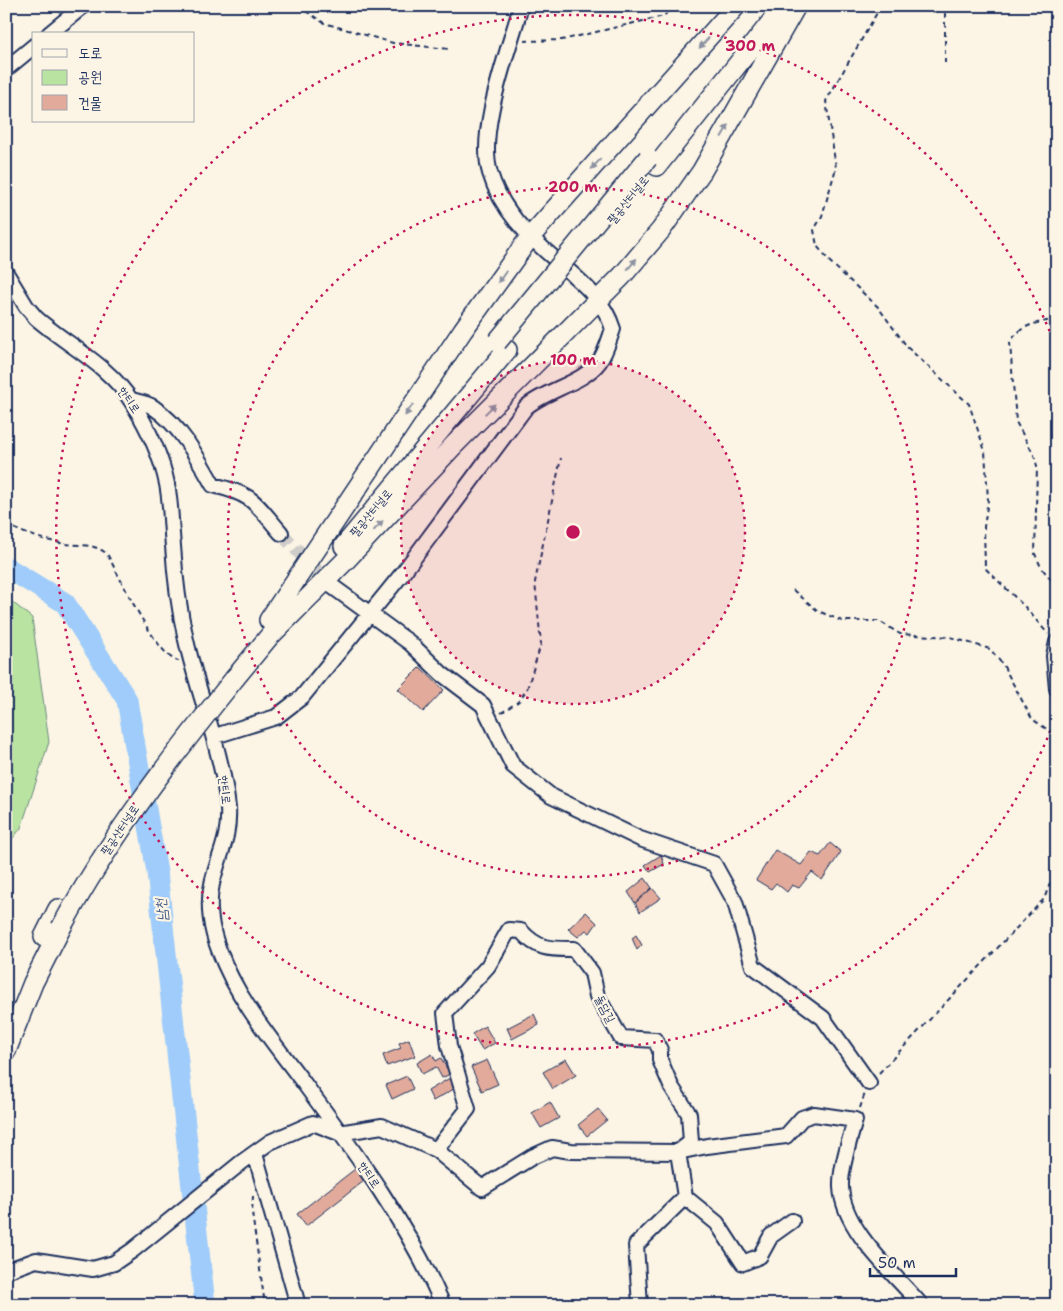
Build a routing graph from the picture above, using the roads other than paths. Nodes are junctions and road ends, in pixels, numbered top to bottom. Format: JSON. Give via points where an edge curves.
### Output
{"nodes":[{"id":1,"x":83,"y":6,"type":"edge"},
{"id":2,"x":522,"y":6,"type":"edge"},
{"id":3,"x":736,"y":6,"type":"edge"},
{"id":4,"x":769,"y":6,"type":"edge"},
{"id":5,"x":784,"y":6,"type":"edge"},
{"id":6,"x":796,"y":6,"type":"edge"},
{"id":7,"x":51,"y":32,"type":"edge"},
{"id":8,"x":32,"y":48,"type":"edge"},
{"id":9,"x":6,"y":69,"type":"edge"},
{"id":10,"x":652,"y":162,"type":"junction"},
{"id":11,"x":530,"y":237,"type":"junction"},
{"id":12,"x":6,"y":273,"type":"edge"},
{"id":13,"x":599,"y":299,"type":"junction"},
{"id":14,"x":131,"y":400,"type":"junction"},
{"id":15,"x":281,"y":532,"type":"tunnel mouth"},
{"id":16,"x":330,"y":584,"type":"tunnel mouth"},
{"id":17,"x":369,"y":612,"type":"junction"},
{"id":18,"x":269,"y":628,"type":"junction"},
{"id":19,"x":1056,"y":643,"type":"edge"},
{"id":20,"x":1057,"y":689,"type":"edge"},
{"id":21,"x":215,"y":736,"type":"junction"},
{"id":22,"x":60,"y":918,"type":"junction"},
{"id":23,"x":6,"y":1019,"type":"edge"},
{"id":24,"x":6,"y":1051,"type":"edge"},
{"id":25,"x":869,"y":1083,"type":"road end"},
{"id":26,"x":339,"y":1133,"type":"junction"},
{"id":27,"x":436,"y":1150,"type":"junction"},
{"id":28,"x":678,"y":1152,"type":"junction"},
{"id":29,"x":255,"y":1154,"type":"junction"},
{"id":30,"x":685,"y":1197,"type":"junction"},
{"id":31,"x":792,"y":1221,"type":"dead end"},
{"id":32,"x":6,"y":1271,"type":"edge"},
{"id":33,"x":298,"y":1305,"type":"edge"},
{"id":34,"x":443,"y":1305,"type":"edge"},
{"id":35,"x":640,"y":1305,"type":"edge"},
{"id":36,"x":921,"y":1305,"type":"edge"}],
"edges":[{"from":1,"to":7,"type":"street"},
{"from":2,"to":11,"type":"street","via":[[491,112],[486,151],[490,173],[501,199]]},
{"from":3,"to":11,"type":"highway","one_way":true},
{"from":4,"to":10,"type":"highway","name":"팔공산터널로"},
{"from":5,"to":10,"type":"highway","name":"팔공산터널로"},
{"from":13,"to":6,"type":"highway","one_way":true,"via":[[661,230],[702,171]]},
{"from":8,"to":9,"type":"street"},
{"from":10,"to":18,"type":"highway","name":"팔공산터널로"},
{"from":11,"to":13,"type":"street"},
{"from":11,"to":18,"type":"highway","one_way":true,"via":[[463,330]]},
{"from":12,"to":14,"type":"street","name":"한티로","via":[[36,318],[106,373]]},
{"from":13,"to":17,"type":"street","via":[[613,329],[599,361],[581,377],[526,407],[402,574]]},
{"from":18,"to":13,"type":"highway","one_way":true,"via":[[346,561],[454,445]]},
{"from":14,"to":15,"type":"street","via":[[152,406],[171,422],[213,485],[238,491],[257,503]]},
{"from":14,"to":21,"type":"street","name":"한티로","via":[[156,448],[168,488],[176,587],[191,661]]},
{"from":16,"to":17,"type":"street"},
{"from":17,"to":21,"type":"street","via":[[302,698],[276,717]]},
{"from":17,"to":25,"type":"street","via":[[483,704],[513,766],[551,796],[640,839],[714,864],[735,902],[753,966],[823,1018]]},
{"from":18,"to":22,"type":"highway","name":"팔공산터널로","via":[[137,786],[100,840]]},
{"from":19,"to":20,"type":"street"},
{"from":21,"to":26,"type":"street","name":"한티로","via":[[226,785],[228,822],[226,841],[210,895],[212,923],[219,950],[255,1015]]},
{"from":22,"to":23,"type":"highway","name":"팔공산터널로"},
{"from":22,"to":24,"type":"highway","name":"팔공산터널로"},
{"from":26,"to":27,"type":"street","via":[[382,1126]]},
{"from":26,"to":29,"type":"street","via":[[313,1123],[270,1142]]},
{"from":26,"to":34,"type":"street","name":"한티로","via":[[375,1183]]},
{"from":27,"to":28,"type":"street","via":[[482,1188],[552,1148]]},
{"from":27,"to":28,"type":"street","name":"돌담길","via":[[468,1109],[449,1046],[445,1013],[488,966],[509,930],[521,931],[531,942],[550,948],[574,949],[592,972],[597,996],[621,1038],[655,1040],[671,1086],[689,1114],[691,1142]]},
{"from":28,"to":30,"type":"street"},
{"from":28,"to":36,"type":"street","via":[[786,1136],[802,1118],[814,1114],[855,1120],[841,1186],[846,1212],[856,1230]]},
{"from":29,"to":32,"type":"street","via":[[114,1263],[93,1269],[36,1260]]},
{"from":29,"to":33,"type":"street"},
{"from":30,"to":31,"type":"street","via":[[717,1223],[743,1263],[760,1256],[771,1236]]},
{"from":30,"to":35,"type":"street","via":[[636,1245]]}]}
